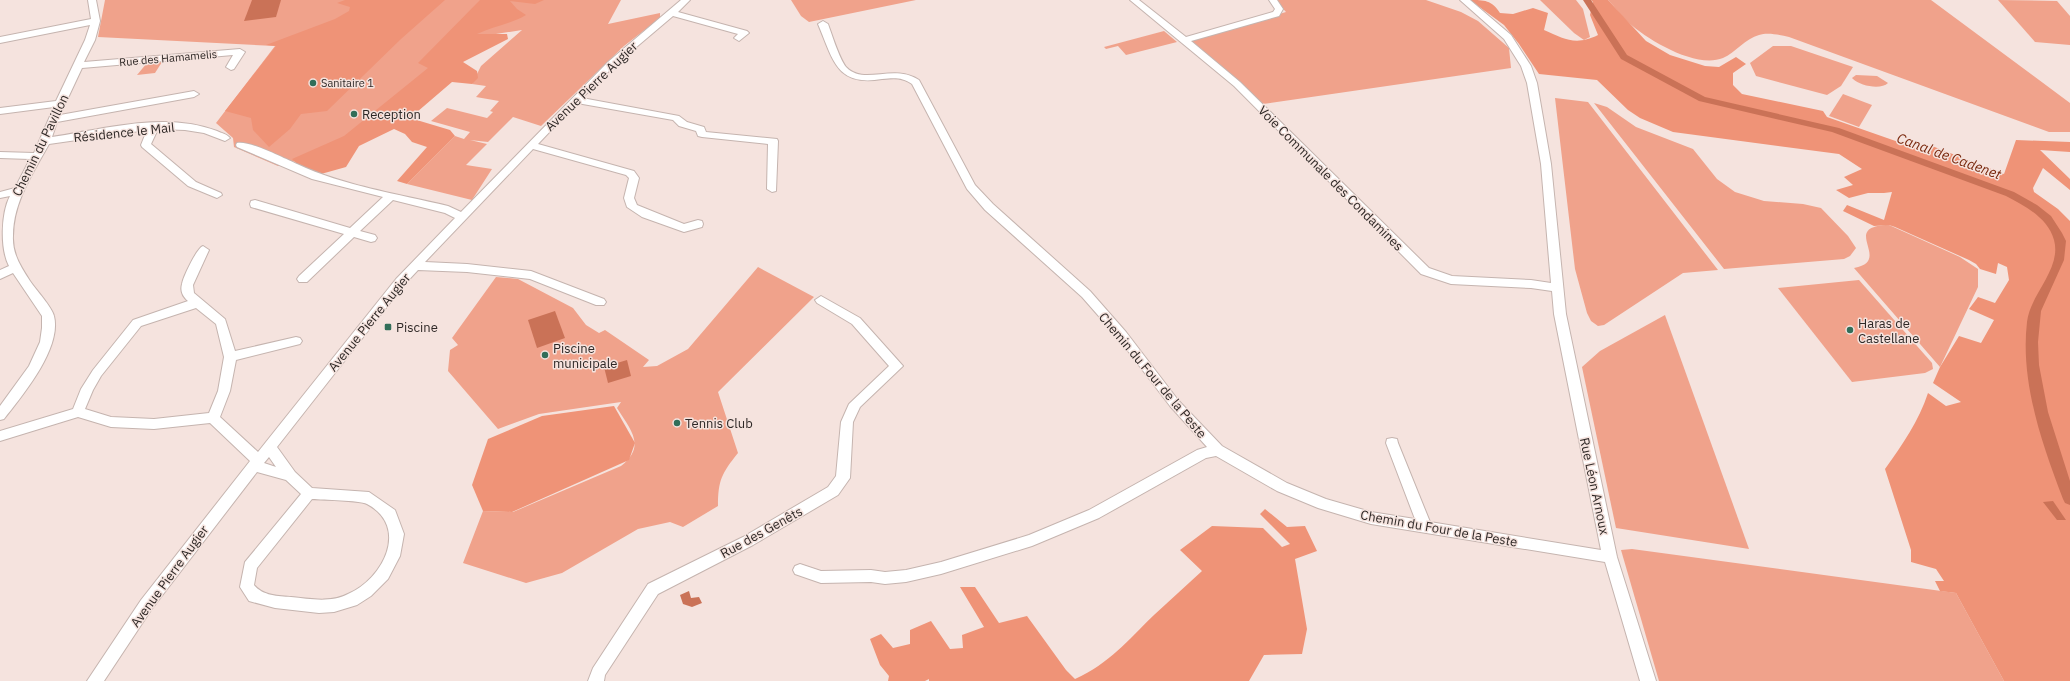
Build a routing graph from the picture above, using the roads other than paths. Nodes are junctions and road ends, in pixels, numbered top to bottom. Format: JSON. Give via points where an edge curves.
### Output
{"nodes":[{"id":1,"x":92,"y":0,"type":"edge"},
{"id":2,"x":686,"y":0,"type":"edge"},
{"id":3,"x":1134,"y":0,"type":"edge"},
{"id":4,"x":1273,"y":0,"type":"edge"},
{"id":5,"x":1464,"y":0,"type":"edge"},
{"id":6,"x":672,"y":12,"type":"junction"},
{"id":7,"x":96,"y":21,"type":"junction"},
{"id":8,"x":822,"y":24,"type":"dead end"},
{"id":9,"x":739,"y":38,"type":"dead end"},
{"id":10,"x":0,"y":40,"type":"edge"},
{"id":11,"x":1185,"y":40,"type":"junction"},
{"id":12,"x":78,"y":65,"type":"junction"},
{"id":13,"x":231,"y":66,"type":"dead end"},
{"id":14,"x":194,"y":94,"type":"dead end"},
{"id":15,"x":575,"y":100,"type":"junction"},
{"id":16,"x":60,"y":103,"type":"junction"},
{"id":17,"x":0,"y":111,"type":"edge"},
{"id":18,"x":52,"y":120,"type":"junction"},
{"id":19,"x":154,"y":126,"type":"junction"},
{"id":20,"x":225,"y":138,"type":"dead end"},
{"id":21,"x":45,"y":140,"type":"junction"},
{"id":22,"x":241,"y":145,"type":"dead end"},
{"id":23,"x":531,"y":145,"type":"junction"},
{"id":24,"x":0,"y":155,"type":"edge"},
{"id":25,"x":35,"y":156,"type":"junction"},
{"id":26,"x":772,"y":189,"type":"dead end"},
{"id":27,"x":18,"y":191,"type":"junction"},
{"id":28,"x":0,"y":195,"type":"edge"},
{"id":29,"x":217,"y":195,"type":"dead end"},
{"id":30,"x":391,"y":196,"type":"junction"},
{"id":31,"x":255,"y":204,"type":"dead end"},
{"id":32,"x":462,"y":217,"type":"junction"},
{"id":33,"x":698,"y":224,"type":"dead end"},
{"id":34,"x":354,"y":233,"type":"junction"},
{"id":35,"x":370,"y":238,"type":"dead end"},
{"id":36,"x":203,"y":250,"type":"dead end"},
{"id":37,"x":15,"y":266,"type":"junction"},
{"id":38,"x":416,"y":266,"type":"junction"},
{"id":39,"x":0,"y":275,"type":"edge"},
{"id":40,"x":303,"y":279,"type":"dead end"},
{"id":41,"x":1557,"y":288,"type":"junction"},
{"id":42,"x":821,"y":300,"type":"dead end"},
{"id":43,"x":600,"y":302,"type":"dead end"},
{"id":44,"x":196,"y":303,"type":"junction"},
{"id":45,"x":296,"y":341,"type":"dead end"},
{"id":46,"x":230,"y":357,"type":"junction"},
{"id":47,"x":78,"y":412,"type":"junction"},
{"id":48,"x":0,"y":415,"type":"edge"},
{"id":49,"x":213,"y":418,"type":"junction"},
{"id":50,"x":0,"y":436,"type":"edge"},
{"id":51,"x":1392,"y":443,"type":"dead end"},
{"id":52,"x":270,"y":448,"type":"junction"},
{"id":53,"x":1217,"y":450,"type":"junction"},
{"id":54,"x":257,"y":463,"type":"junction"},
{"id":55,"x":290,"y":476,"type":"junction"},
{"id":56,"x":309,"y":493,"type":"junction"},
{"id":57,"x":1424,"y":525,"type":"junction"},
{"id":58,"x":1610,"y":557,"type":"junction"},
{"id":59,"x":800,"y":570,"type":"dead end"},
{"id":60,"x":95,"y":681,"type":"edge"},
{"id":61,"x":596,"y":681,"type":"edge"},
{"id":62,"x":1648,"y":681,"type":"edge"}],
"edges":[{"from":1,"to":7,"type":"street","name":"Chemin du Pavillon"},
{"from":2,"to":6,"type":"street","name":"Avenue Pierre Augier"},
{"from":3,"to":11,"type":"street","name":"Voie Communale des Condamines"},
{"from":4,"to":11,"type":"street","via":[[1279,8],[1276,14]]},
{"from":5,"to":41,"type":"street","name":"Rue Léon Arnoux","via":[[1508,37],[1526,66],[1532,83],[1546,164]]},
{"from":6,"to":9,"type":"street","via":[[744,33]]},
{"from":6,"to":15,"type":"street","name":"Avenue Pierre Augier"},
{"from":7,"to":10,"type":"street"},
{"from":7,"to":12,"type":"street","name":"Chemin du Pavillon"},
{"from":8,"to":53,"type":"street","name":"Chemin du Four de la Peste","via":[[841,68],[846,73],[853,77],[870,79],[904,75],[916,82],[970,187],[994,212],[1086,294],[1174,403]]},
{"from":11,"to":41,"type":"street","name":"Voie Communale des Condamines","via":[[1236,84],[1425,271],[1451,280],[1531,284]]},
{"from":12,"to":13,"type":"street","name":"Rue des Hamamelis","via":[[240,52]]},
{"from":12,"to":16,"type":"street","name":"Chemin du Pavillon"},
{"from":14,"to":18,"type":"street"},
{"from":15,"to":23,"type":"street","name":"Avenue Pierre Augier"},
{"from":15,"to":26,"type":"street","via":[[676,118],[683,124],[700,129],[702,134],[773,141]]},
{"from":16,"to":17,"type":"street"},
{"from":16,"to":18,"type":"street","name":"Chemin du Pavillon"},
{"from":18,"to":21,"type":"street","name":"Chemin du Pavillon"},
{"from":19,"to":20,"type":"street","name":"Résidence le Mail","via":[[199,128]]},
{"from":19,"to":21,"type":"street","name":"Résidence le Mail"},
{"from":19,"to":29,"type":"street","via":[[146,145],[192,184]]},
{"from":21,"to":25,"type":"street","name":"Chemin du Pavillon"},
{"from":22,"to":30,"type":"street","via":[[316,177]]},
{"from":23,"to":32,"type":"street","name":"Avenue Pierre Augier"},
{"from":23,"to":33,"type":"street","via":[[630,173],[634,178],[629,198],[632,207],[684,228]]},
{"from":24,"to":25,"type":"street"},
{"from":25,"to":27,"type":"street","name":"Chemin du Pavillon"},
{"from":27,"to":28,"type":"street"},
{"from":27,"to":37,"type":"street","name":"Chemin du Pavillon","via":[[12,203],[6,236]]},
{"from":30,"to":32,"type":"street","via":[[448,210]]},
{"from":30,"to":34,"type":"street"},
{"from":31,"to":34,"type":"street"},
{"from":32,"to":38,"type":"street","name":"Avenue Pierre Augier"},
{"from":34,"to":35,"type":"street"},
{"from":34,"to":40,"type":"street"},
{"from":36,"to":44,"type":"street","via":[[187,286],[188,295]]},
{"from":37,"to":39,"type":"street"},
{"from":37,"to":48,"type":"street","name":"Chemin du Pavillon","via":[[48,316],[50,326],[44,347],[20,389]]},
{"from":38,"to":43,"type":"street","via":[[531,275]]},
{"from":38,"to":52,"type":"street","name":"Avenue Pierre Augier","via":[[358,335]]},
{"from":41,"to":58,"type":"street","name":"Rue Léon Arnoux","via":[[1568,356]]},
{"from":42,"to":61,"type":"street","name":"Rue des Genêts","via":[[856,321],[897,366],[854,404],[847,422],[843,478],[833,491],[748,541],[653,589],[598,673]]},
{"from":44,"to":46,"type":"street","via":[[222,322]]},
{"from":44,"to":47,"type":"street","via":[[137,323],[97,373]]},
{"from":45,"to":46,"type":"street"},
{"from":46,"to":49,"type":"street","via":[[224,391]]},
{"from":47,"to":49,"type":"street","via":[[111,422],[154,424]]},
{"from":47,"to":50,"type":"street"},
{"from":49,"to":54,"type":"street"},
{"from":51,"to":57,"type":"street"},
{"from":52,"to":54,"type":"street","name":"Avenue Pierre Augier"},
{"from":52,"to":55,"type":"street"},
{"from":53,"to":57,"type":"street","name":"Chemin du Four de la Peste","via":[[1282,487],[1323,504],[1371,518]]},
{"from":53,"to":59,"type":"street","via":[[1202,454],[1094,514],[1032,540],[941,568],[885,578],[821,577]]},
{"from":54,"to":55,"type":"street"},
{"from":54,"to":60,"type":"street","name":"Avenue Pierre Augier","via":[[164,581]]},
{"from":55,"to":56,"type":"street"},
{"from":56,"to":56,"type":"street","via":[[369,498],[390,514],[397,534],[393,556],[383,575],[352,600],[334,605],[274,602],[254,596],[247,587],[250,566]]},
{"from":57,"to":58,"type":"street","name":"Chemin du Four de la Peste"},
{"from":58,"to":62,"type":"street","name":"Rue Léon Arnoux"}]}
